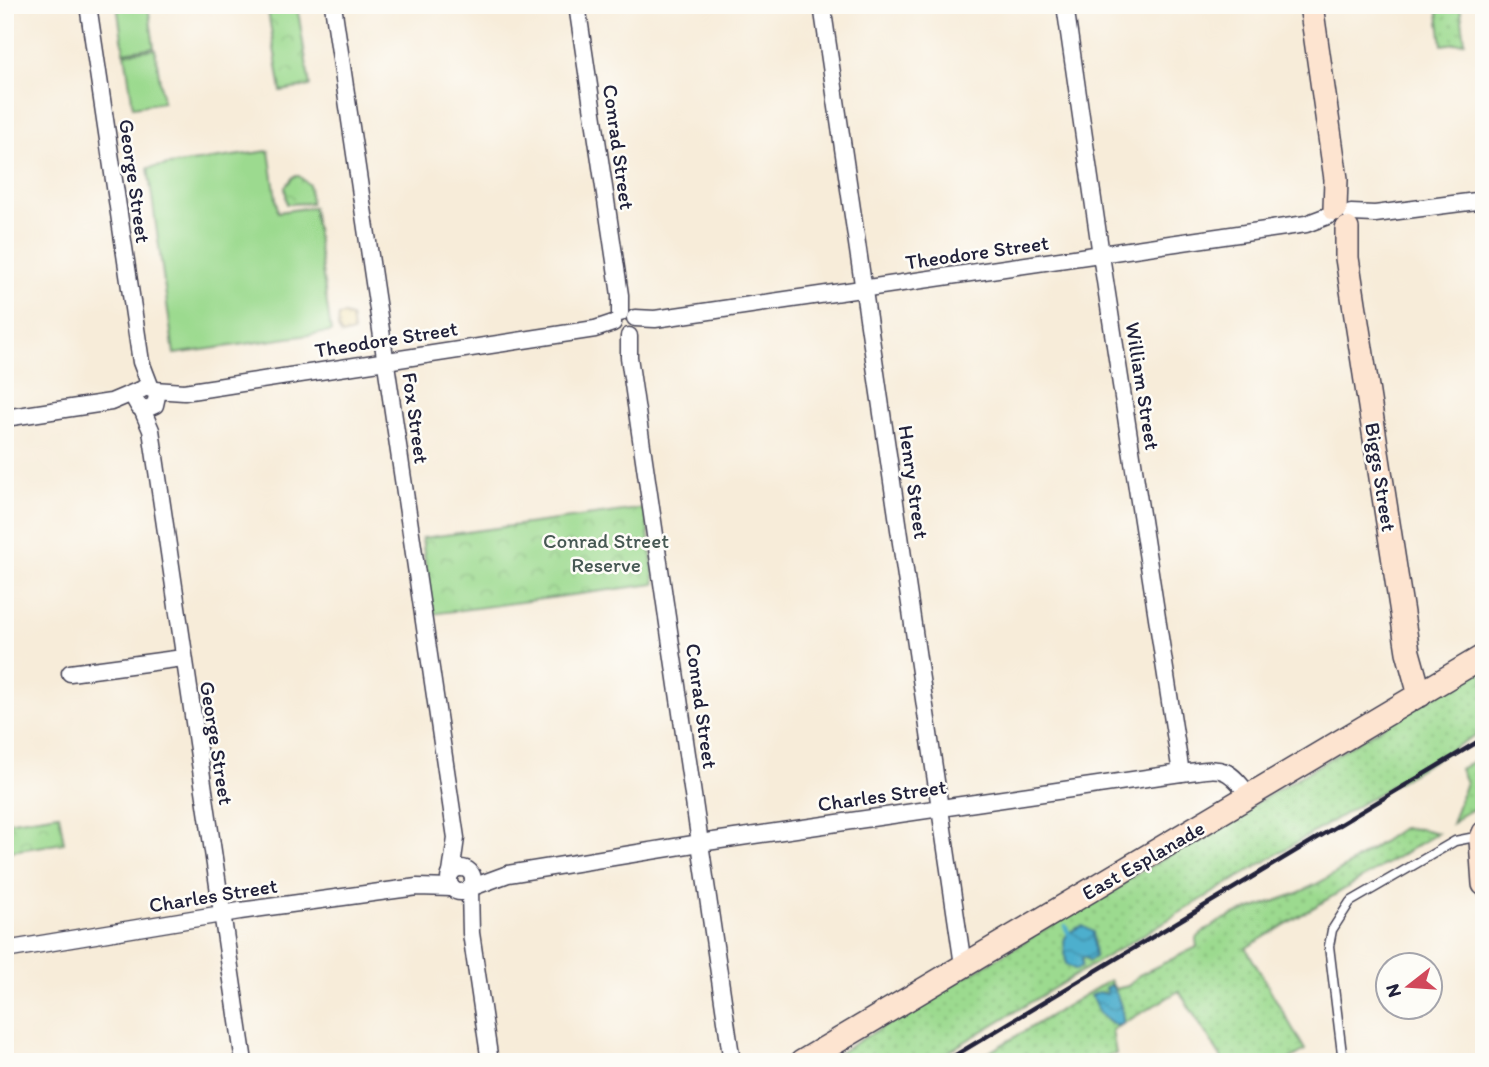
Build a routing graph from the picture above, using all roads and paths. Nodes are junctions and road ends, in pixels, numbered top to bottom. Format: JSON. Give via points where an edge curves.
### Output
{"nodes":[{"id":1,"x":88,"y":5,"type":"edge"},
{"id":2,"x":333,"y":5,"type":"edge"},
{"id":3,"x":577,"y":5,"type":"edge"},
{"id":4,"x":822,"y":5,"type":"edge"},
{"id":5,"x":1065,"y":5,"type":"edge"},
{"id":6,"x":1311,"y":5,"type":"edge"},
{"id":7,"x":1484,"y":200,"type":"edge"},
{"id":8,"x":1341,"y":219,"type":"junction"},
{"id":9,"x":1101,"y":255,"type":"junction"},
{"id":10,"x":866,"y":290,"type":"junction"},
{"id":11,"x":625,"y":325,"type":"junction"},
{"id":12,"x":386,"y":360,"type":"junction"},
{"id":13,"x":146,"y":398,"type":"junction"},
{"id":14,"x":5,"y":418,"type":"edge"},
{"id":15,"x":1484,"y":656,"type":"edge"},
{"id":16,"x":183,"y":658,"type":"junction"},
{"id":17,"x":70,"y":673,"type":"dead end"},
{"id":18,"x":1420,"y":695,"type":"junction"},
{"id":19,"x":1181,"y":773,"type":"junction"},
{"id":20,"x":1250,"y":797,"type":"junction"},
{"id":21,"x":939,"y":808,"type":"junction"},
{"id":22,"x":1482,"y":837,"type":"edge"},
{"id":23,"x":700,"y":843,"type":"junction"},
{"id":24,"x":461,"y":881,"type":"junction"},
{"id":25,"x":1484,"y":884,"type":"edge"},
{"id":26,"x":222,"y":914,"type":"junction"},
{"id":27,"x":8,"y":949,"type":"edge"},
{"id":28,"x":963,"y":965,"type":"junction"},
{"id":29,"x":244,"y":1062,"type":"edge"},
{"id":30,"x":490,"y":1062,"type":"edge"},
{"id":31,"x":732,"y":1062,"type":"edge"},
{"id":32,"x":802,"y":1062,"type":"edge"},
{"id":33,"x":1343,"y":1062,"type":"edge"}],
"edges":[{"from":1,"to":13,"type":"street","name":"George Street"},
{"from":2,"to":12,"type":"street","name":"Fox Street"},
{"from":3,"to":11,"type":"street","name":"Conrad Street"},
{"from":4,"to":10,"type":"street","name":"Henry Street"},
{"from":5,"to":9,"type":"street","name":"William Street"},
{"from":6,"to":8,"type":"street","name":"Biggs Street"},
{"from":7,"to":8,"type":"street","name":"Theodore Street"},
{"from":8,"to":9,"type":"street","name":"Theodore Street"},
{"from":8,"to":18,"type":"street","name":"Biggs Street","via":[[1408,652]]},
{"from":9,"to":10,"type":"street","name":"Theodore Street"},
{"from":9,"to":19,"type":"street","name":"William Street"},
{"from":10,"to":11,"type":"street","name":"Theodore Street"},
{"from":10,"to":21,"type":"street","name":"Henry Street"},
{"from":11,"to":12,"type":"street","name":"Theodore Street"},
{"from":11,"to":23,"type":"street","name":"Conrad Street"},
{"from":12,"to":13,"type":"street","name":"Theodore Street"},
{"from":12,"to":24,"type":"street","name":"Fox Street"},
{"from":13,"to":14,"type":"street","name":"Theodore Street"},
{"from":13,"to":16,"type":"street","name":"George Street"},
{"from":15,"to":18,"type":"street","name":"East Esplanade"},
{"from":16,"to":17,"type":"street"},
{"from":16,"to":26,"type":"street","name":"George Street"},
{"from":18,"to":20,"type":"street","name":"East Esplanade"},
{"from":19,"to":20,"type":"street","name":"Charles Street","via":[[1226,771]]},
{"from":19,"to":21,"type":"street","name":"Charles Street"},
{"from":20,"to":28,"type":"street","name":"East Esplanade"},
{"from":21,"to":23,"type":"street","name":"Charles Street"},
{"from":21,"to":28,"type":"street","name":"Henry Street"},
{"from":22,"to":25,"type":"street"},
{"from":22,"to":33,"type":"lane","via":[[1455,841],[1350,902],[1337,919],[1329,946]]},
{"from":23,"to":24,"type":"street","name":"Charles Street"},
{"from":23,"to":31,"type":"street","name":"Conrad Street"},
{"from":24,"to":26,"type":"street","name":"Charles Street"},
{"from":24,"to":30,"type":"street","name":"Fox Street"},
{"from":26,"to":27,"type":"street","name":"Charles Street"},
{"from":26,"to":29,"type":"street","name":"George Street"},
{"from":28,"to":32,"type":"street","name":"East Esplanade"}]}
